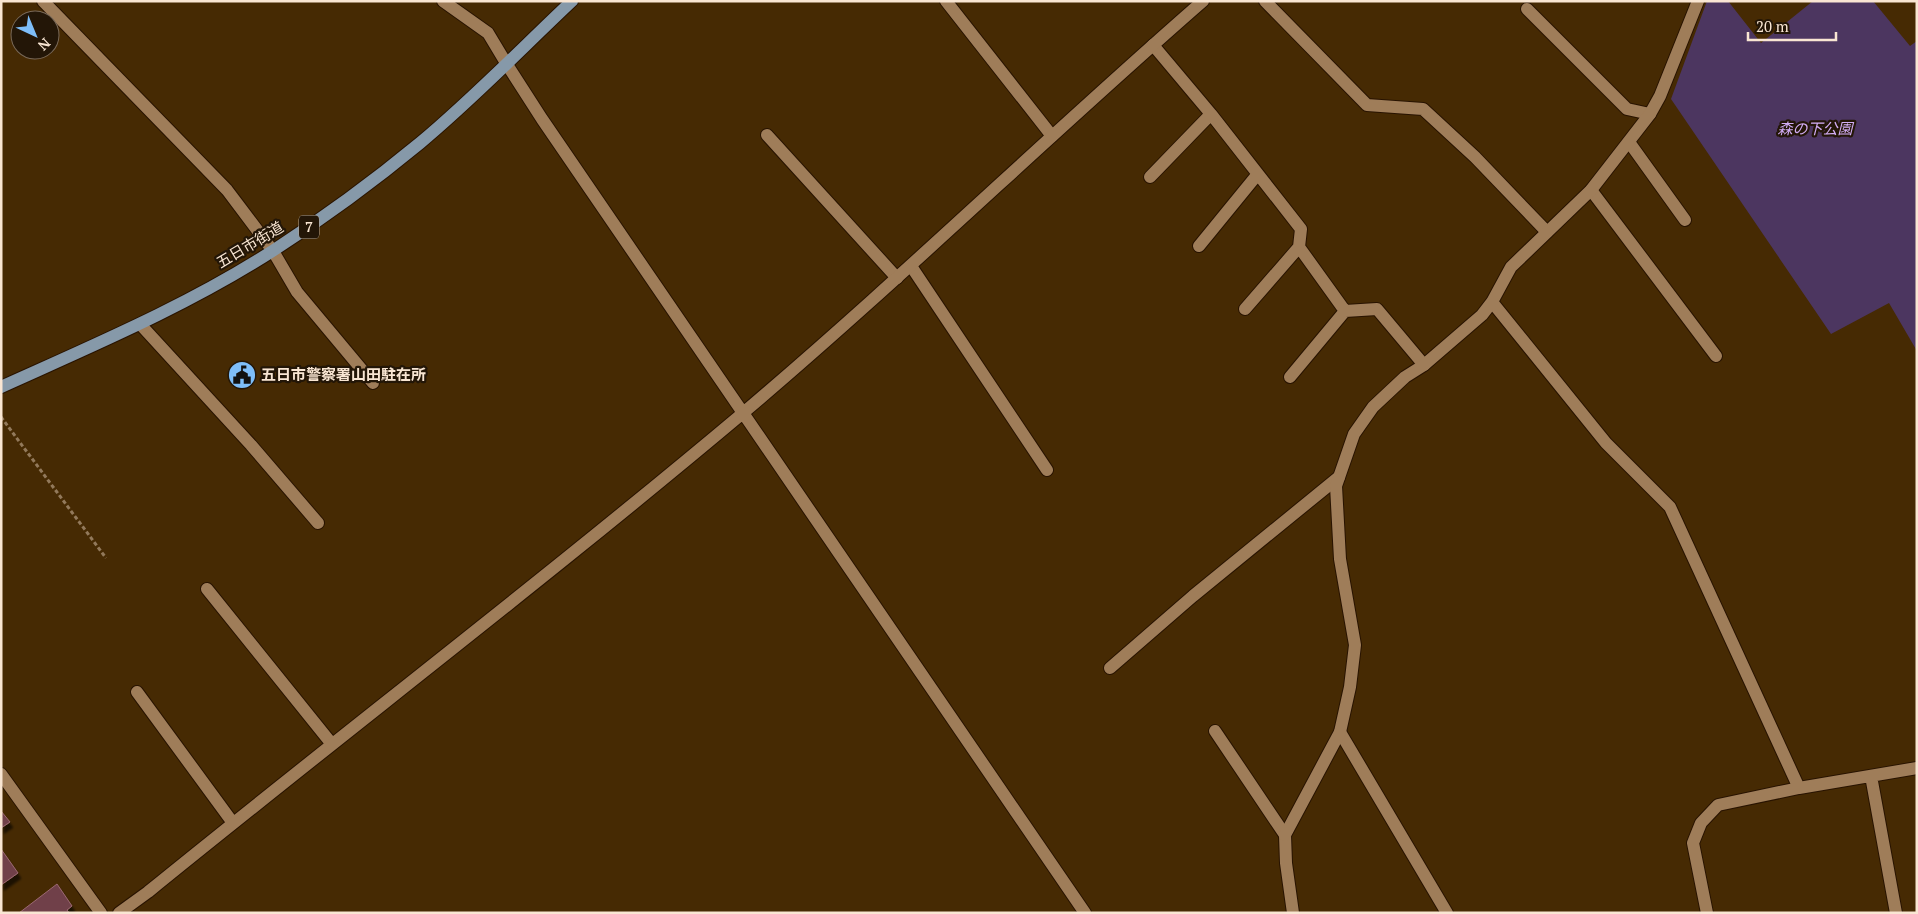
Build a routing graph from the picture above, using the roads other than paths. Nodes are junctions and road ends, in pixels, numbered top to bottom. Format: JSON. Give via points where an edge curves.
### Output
{"nodes":[{"id":1,"x":43,"y":1,"type":"edge"},
{"id":2,"x":443,"y":1,"type":"edge"},
{"id":3,"x":572,"y":1,"type":"edge"},
{"id":4,"x":946,"y":1,"type":"edge"},
{"id":5,"x":1203,"y":1,"type":"edge"},
{"id":6,"x":1265,"y":1,"type":"edge"},
{"id":7,"x":1698,"y":1,"type":"edge"},
{"id":8,"x":1527,"y":9,"type":"dead end"},
{"id":9,"x":1153,"y":45,"type":"junction"},
{"id":10,"x":506,"y":63,"type":"junction"},
{"id":11,"x":1211,"y":114,"type":"junction"},
{"id":12,"x":1650,"y":114,"type":"junction"},
{"id":13,"x":767,"y":135,"type":"dead end"},
{"id":14,"x":1052,"y":136,"type":"junction"},
{"id":15,"x":1629,"y":142,"type":"junction"},
{"id":16,"x":1257,"y":175,"type":"junction"},
{"id":17,"x":1150,"y":177,"type":"dead end"},
{"id":18,"x":1591,"y":190,"type":"junction"},
{"id":19,"x":1684,"y":220,"type":"dead end"},
{"id":20,"x":1547,"y":232,"type":"junction"},
{"id":21,"x":1199,"y":246,"type":"dead end"},
{"id":22,"x":1299,"y":246,"type":"junction"},
{"id":23,"x":273,"y":251,"type":"junction"},
{"id":24,"x":911,"y":266,"type":"junction"},
{"id":25,"x":897,"y":278,"type":"junction"},
{"id":26,"x":1492,"y":302,"type":"junction"},
{"id":27,"x":1245,"y":308,"type":"dead end"},
{"id":28,"x":1346,"y":311,"type":"junction"},
{"id":29,"x":140,"y":324,"type":"junction"},
{"id":30,"x":1716,"y":356,"type":"dead end"},
{"id":31,"x":1424,"y":365,"type":"junction"},
{"id":32,"x":1290,"y":377,"type":"dead end"},
{"id":33,"x":373,"y":382,"type":"dead end"},
{"id":34,"x":1,"y":387,"type":"edge"},
{"id":35,"x":742,"y":413,"type":"junction"},
{"id":36,"x":1047,"y":470,"type":"dead end"},
{"id":37,"x":1339,"y":477,"type":"junction"},
{"id":38,"x":318,"y":523,"type":"dead end"},
{"id":39,"x":207,"y":589,"type":"dead end"},
{"id":40,"x":1110,"y":668,"type":"dead end"},
{"id":41,"x":137,"y":692,"type":"dead end"},
{"id":42,"x":1215,"y":731,"type":"dead end"},
{"id":43,"x":1340,"y":732,"type":"junction"},
{"id":44,"x":331,"y":743,"type":"junction"},
{"id":45,"x":1917,"y":768,"type":"edge"},
{"id":46,"x":1,"y":774,"type":"edge"},
{"id":47,"x":1871,"y":776,"type":"junction"},
{"id":48,"x":1798,"y":788,"type":"junction"},
{"id":49,"x":233,"y":823,"type":"junction"},
{"id":50,"x":1285,"y":835,"type":"junction"},
{"id":51,"x":101,"y":913,"type":"edge"},
{"id":52,"x":119,"y":913,"type":"edge"},
{"id":53,"x":1084,"y":913,"type":"edge"},
{"id":54,"x":1293,"y":913,"type":"edge"},
{"id":55,"x":1447,"y":913,"type":"edge"},
{"id":56,"x":1707,"y":913,"type":"edge"},
{"id":57,"x":1896,"y":913,"type":"edge"}],
"edges":[{"from":1,"to":23,"type":"street","via":[[227,190]]},
{"from":2,"to":10,"type":"street","via":[[488,33]]},
{"from":3,"to":10,"type":"main road","name":"五日市街道","number":"7"},
{"from":4,"to":14,"type":"street"},
{"from":5,"to":9,"type":"street"},
{"from":6,"to":20,"type":"street","via":[[1367,106],[1423,109],[1475,157]]},
{"from":7,"to":12,"type":"street"},
{"from":8,"to":12,"type":"street","via":[[1627,108]]},
{"from":9,"to":11,"type":"street"},
{"from":9,"to":14,"type":"street"},
{"from":10,"to":23,"type":"main road","name":"五日市街道","number":"7","via":[[421,143],[335,209]]},
{"from":10,"to":35,"type":"street"},
{"from":11,"to":16,"type":"street"},
{"from":11,"to":17,"type":"street"},
{"from":12,"to":15,"type":"street"},
{"from":13,"to":25,"type":"street"},
{"from":14,"to":24,"type":"street"},
{"from":15,"to":18,"type":"street"},
{"from":15,"to":19,"type":"street"},
{"from":16,"to":21,"type":"street"},
{"from":16,"to":22,"type":"street","via":[[1301,230]]},
{"from":18,"to":20,"type":"street"},
{"from":18,"to":30,"type":"street"},
{"from":20,"to":26,"type":"street","via":[[1511,268]]},
{"from":22,"to":27,"type":"street"},
{"from":22,"to":28,"type":"street"},
{"from":23,"to":29,"type":"main road","name":"五日市街道","number":"7"},
{"from":23,"to":33,"type":"street","via":[[297,292]]},
{"from":24,"to":25,"type":"street"},
{"from":24,"to":36,"type":"street"},
{"from":25,"to":35,"type":"street"},
{"from":26,"to":31,"type":"street","via":[[1482,315]]},
{"from":26,"to":48,"type":"street","via":[[1606,443],[1670,506]]},
{"from":28,"to":31,"type":"street","via":[[1376,309]]},
{"from":28,"to":32,"type":"street"},
{"from":29,"to":34,"type":"main road","name":"五日市街道","number":"7"},
{"from":29,"to":38,"type":"street","via":[[251,444]]},
{"from":31,"to":37,"type":"street","via":[[1405,377],[1372,407],[1354,434]]},
{"from":35,"to":44,"type":"street","via":[[546,574]]},
{"from":35,"to":53,"type":"street"},
{"from":37,"to":40,"type":"street"},
{"from":37,"to":43,"type":"street","via":[[1336,486],[1340,559],[1355,645]]},
{"from":39,"to":44,"type":"street"},
{"from":41,"to":49,"type":"street"},
{"from":42,"to":50,"type":"street"},
{"from":43,"to":50,"type":"street"},
{"from":43,"to":55,"type":"street"},
{"from":44,"to":49,"type":"street"},
{"from":45,"to":47,"type":"street"},
{"from":46,"to":51,"type":"street"},
{"from":47,"to":48,"type":"street"},
{"from":47,"to":57,"type":"street"},
{"from":48,"to":56,"type":"street","via":[[1718,805],[1701,823],[1693,843]]},
{"from":49,"to":52,"type":"street"},
{"from":50,"to":54,"type":"street"}]}
